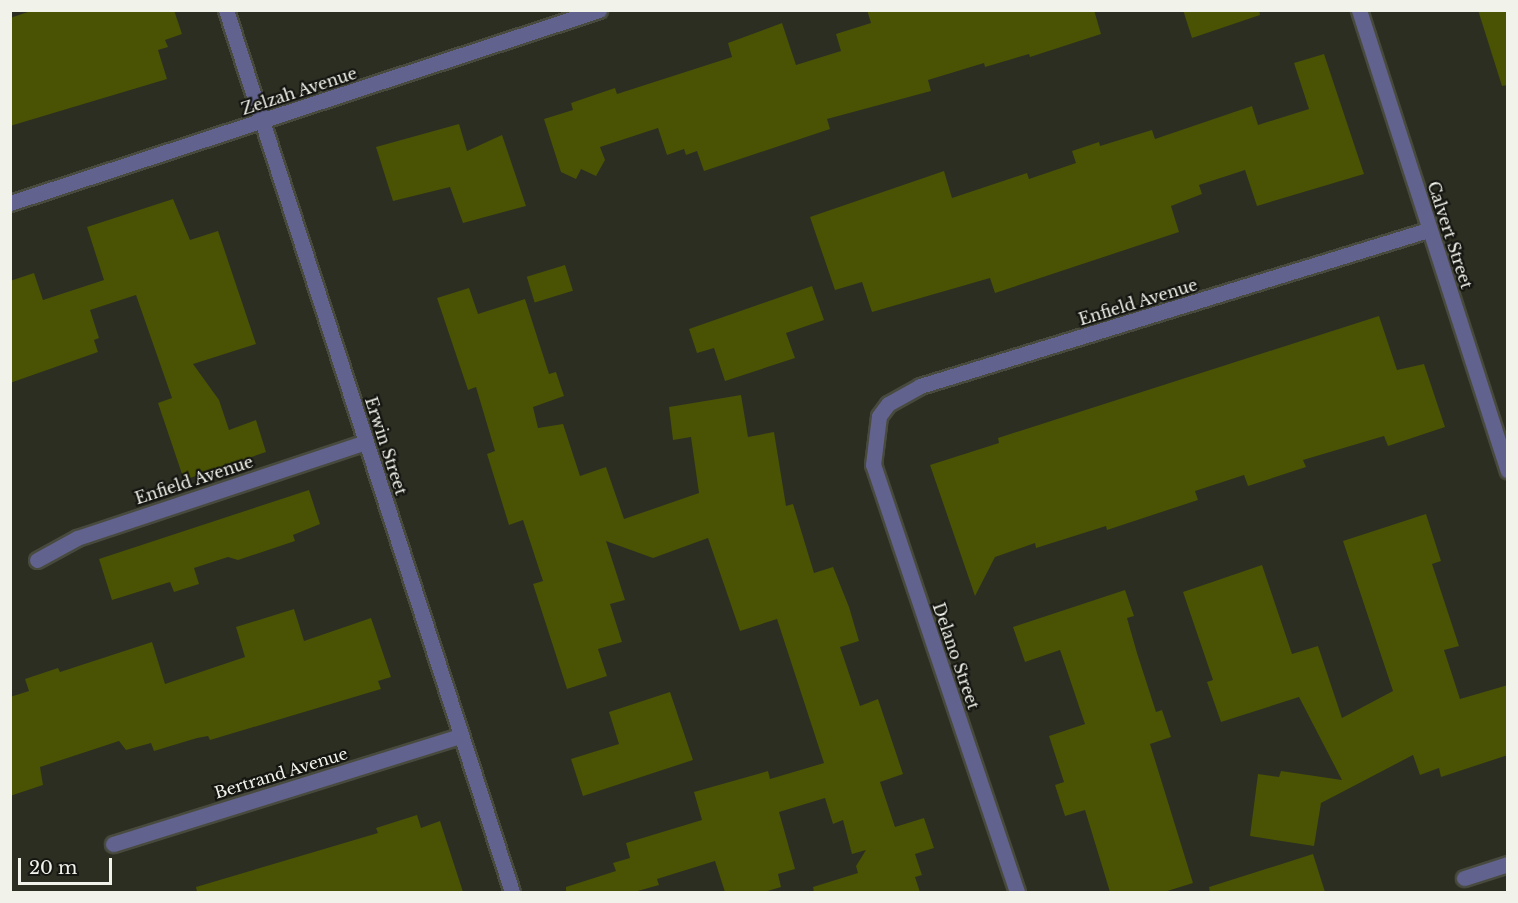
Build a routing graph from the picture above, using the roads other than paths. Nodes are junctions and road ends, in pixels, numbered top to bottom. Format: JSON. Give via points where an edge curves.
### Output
{"nodes":[{"id":1,"x":226,"y":10,"type":"edge"},
{"id":2,"x":599,"y":10,"type":"edge"},
{"id":3,"x":1359,"y":10,"type":"edge"},
{"id":4,"x":261,"y":122,"type":"junction"},
{"id":5,"x":10,"y":203,"type":"edge"},
{"id":6,"x":1428,"y":230,"type":"junction"},
{"id":7,"x":876,"y":429,"type":"joint"},
{"id":8,"x":365,"y":442,"type":"junction"},
{"id":9,"x":1508,"y":471,"type":"edge"},
{"id":10,"x":37,"y":560,"type":"dead end"},
{"id":11,"x":460,"y":736,"type":"junction"},
{"id":12,"x":113,"y":844,"type":"dead end"},
{"id":13,"x":1508,"y":864,"type":"edge"},
{"id":14,"x":1464,"y":878,"type":"dead end"},
{"id":15,"x":512,"y":892,"type":"edge"},
{"id":16,"x":1017,"y":892,"type":"edge"}],
"edges":[{"from":1,"to":4,"type":"street","name":"Erwin Street"},
{"from":2,"to":4,"type":"street","name":"Zelzah Avenue"},
{"from":3,"to":6,"type":"street","name":"Calvert Street"},
{"from":4,"to":5,"type":"street","name":"Zelzah Avenue"},
{"from":4,"to":8,"type":"street","name":"Erwin Street"},
{"from":6,"to":7,"type":"street","name":"Enfield Avenue","via":[[920,386],[888,404]]},
{"from":6,"to":9,"type":"street","name":"Calvert Street"},
{"from":7,"to":16,"type":"street","name":"Delano Street","via":[[876,476]]},
{"from":8,"to":10,"type":"street","name":"Enfield Avenue","via":[[77,538]]},
{"from":8,"to":11,"type":"street","name":"Erwin Street"},
{"from":11,"to":12,"type":"street","name":"Bertrand Avenue"},
{"from":11,"to":15,"type":"street","name":"Erwin Street"},
{"from":13,"to":14,"type":"street"}]}
